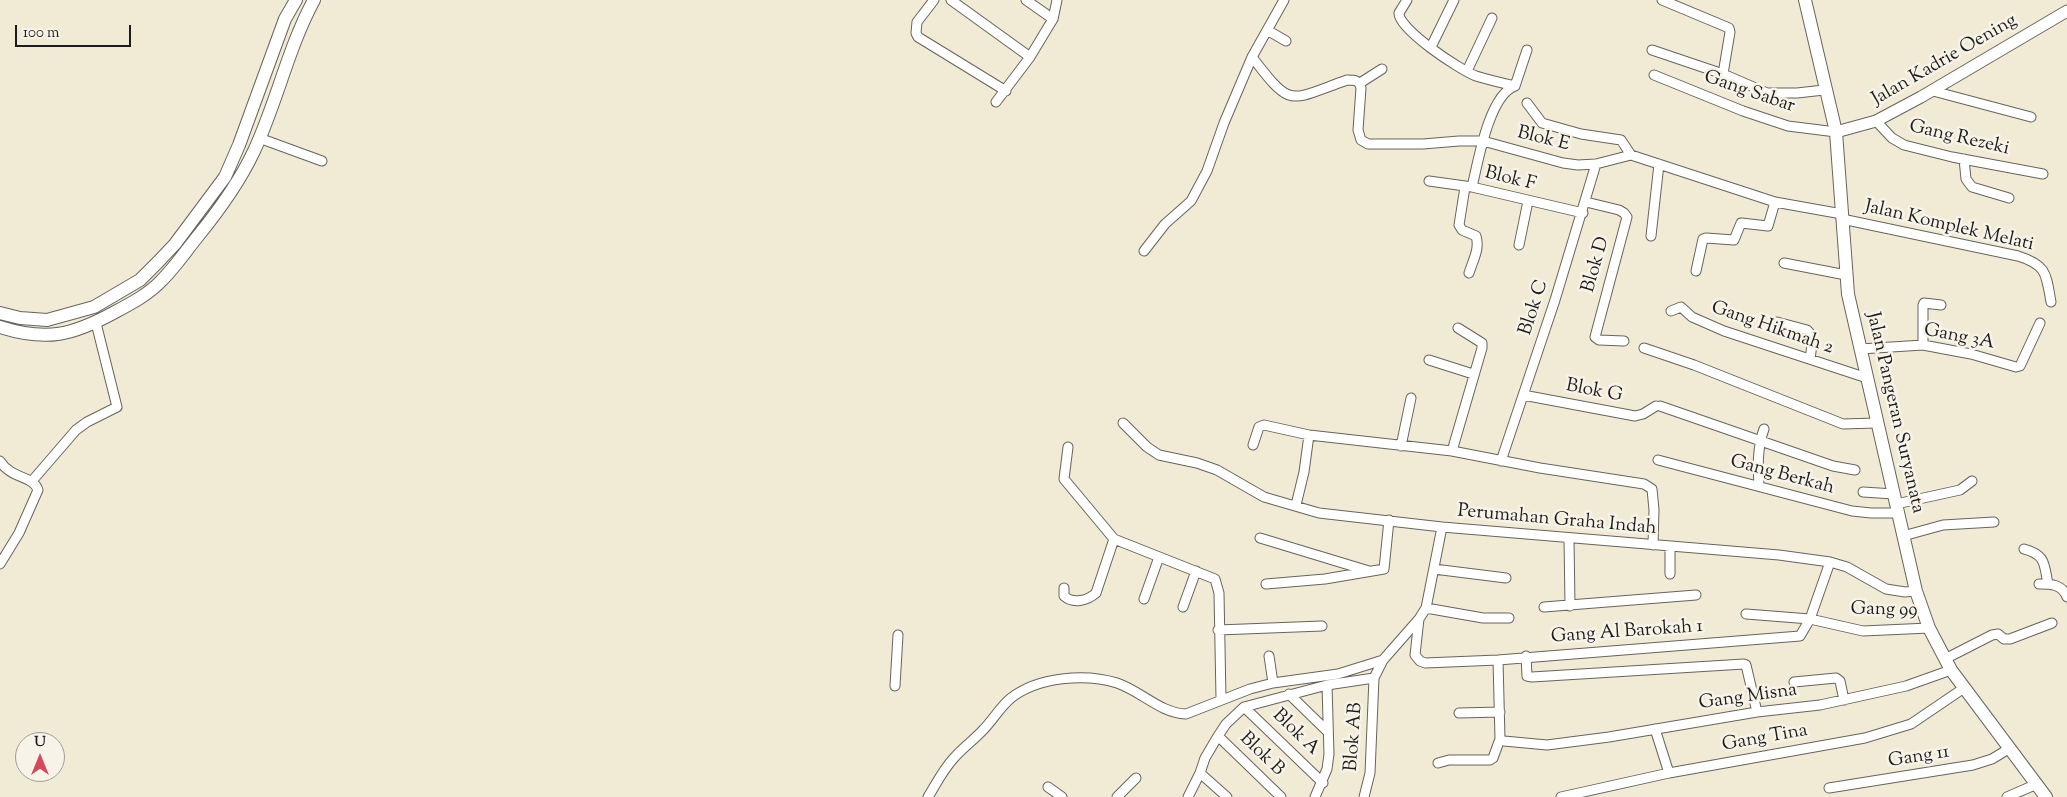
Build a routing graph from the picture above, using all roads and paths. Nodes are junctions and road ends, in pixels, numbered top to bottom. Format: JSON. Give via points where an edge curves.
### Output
{"nodes":[{"id":1,"x":296,"y":0,"type":"edge"},
{"id":2,"x":314,"y":0,"type":"edge"},
{"id":3,"x":934,"y":0,"type":"edge"},
{"id":4,"x":951,"y":0,"type":"edge"},
{"id":5,"x":1026,"y":0,"type":"edge"},
{"id":6,"x":1057,"y":0,"type":"edge"},
{"id":7,"x":1284,"y":0,"type":"edge"},
{"id":8,"x":1407,"y":0,"type":"edge"},
{"id":9,"x":1454,"y":0,"type":"edge"},
{"id":10,"x":1662,"y":0,"type":"edge"},
{"id":11,"x":1804,"y":0,"type":"edge"},
{"id":12,"x":2067,"y":11,"type":"edge"},
{"id":13,"x":1492,"y":18,"type":"dead end"},
{"id":14,"x":1053,"y":19,"type":"junction"},
{"id":15,"x":1267,"y":30,"type":"junction"},
{"id":16,"x":1286,"y":41,"type":"dead end"},
{"id":17,"x":1431,"y":48,"type":"junction"},
{"id":18,"x":1527,"y":50,"type":"dead end"},
{"id":19,"x":1652,"y":50,"type":"dead end"},
{"id":20,"x":1030,"y":57,"type":"junction"},
{"id":21,"x":1252,"y":57,"type":"junction"},
{"id":22,"x":1382,"y":70,"type":"dead end"},
{"id":23,"x":1467,"y":71,"type":"junction"},
{"id":24,"x":1723,"y":74,"type":"junction"},
{"id":25,"x":1654,"y":75,"type":"dead end"},
{"id":26,"x":1360,"y":83,"type":"junction"},
{"id":27,"x":1515,"y":86,"type":"junction"},
{"id":28,"x":1824,"y":90,"type":"junction"},
{"id":29,"x":1006,"y":91,"type":"junction"},
{"id":30,"x":1933,"y":91,"type":"junction"},
{"id":31,"x":996,"y":102,"type":"dead end"},
{"id":32,"x":1527,"y":103,"type":"dead end"},
{"id":33,"x":2030,"y":117,"type":"dead end"},
{"id":34,"x":1876,"y":121,"type":"junction"},
{"id":35,"x":1836,"y":132,"type":"junction"},
{"id":36,"x":258,"y":138,"type":"junction"},
{"id":37,"x":1483,"y":141,"type":"junction"},
{"id":38,"x":1630,"y":155,"type":"junction"},
{"id":39,"x":1964,"y":159,"type":"junction"},
{"id":40,"x":322,"y":161,"type":"dead end"},
{"id":41,"x":1596,"y":164,"type":"junction"},
{"id":42,"x":1659,"y":164,"type":"junction"},
{"id":43,"x":2043,"y":174,"type":"dead end"},
{"id":44,"x":1429,"y":181,"type":"dead end"},
{"id":45,"x":1469,"y":187,"type":"junction"},
{"id":46,"x":2008,"y":198,"type":"dead end"},
{"id":47,"x":1528,"y":201,"type":"junction"},
{"id":48,"x":1586,"y":202,"type":"junction"},
{"id":49,"x":1775,"y":202,"type":"junction"},
{"id":50,"x":1582,"y":213,"type":"junction"},
{"id":51,"x":1842,"y":217,"type":"junction"},
{"id":52,"x":1651,"y":236,"type":"dead end"},
{"id":53,"x":1519,"y":244,"type":"dead end"},
{"id":54,"x":1144,"y":251,"type":"dead end"},
{"id":55,"x":1784,"y":263,"type":"dead end"},
{"id":56,"x":1696,"y":271,"type":"dead end"},
{"id":57,"x":1470,"y":273,"type":"dead end"},
{"id":58,"x":1846,"y":275,"type":"junction"},
{"id":59,"x":2051,"y":302,"type":"dead end"},
{"id":60,"x":1941,"y":306,"type":"dead end"},
{"id":61,"x":1671,"y":312,"type":"dead end"},
{"id":62,"x":0,"y":313,"type":"edge"},
{"id":63,"x":1777,"y":322,"type":"dead end"},
{"id":64,"x":96,"y":323,"type":"junction"},
{"id":65,"x":2040,"y":323,"type":"dead end"},
{"id":66,"x":0,"y":327,"type":"edge"},
{"id":67,"x":1458,"y":328,"type":"dead end"},
{"id":68,"x":1624,"y":341,"type":"dead end"},
{"id":69,"x":1923,"y":345,"type":"junction"},
{"id":70,"x":1644,"y":348,"type":"dead end"},
{"id":71,"x":1860,"y":349,"type":"junction"},
{"id":72,"x":1810,"y":359,"type":"junction"},
{"id":73,"x":1429,"y":360,"type":"dead end"},
{"id":74,"x":1474,"y":374,"type":"junction"},
{"id":75,"x":1867,"y":378,"type":"junction"},
{"id":76,"x":1523,"y":395,"type":"junction"},
{"id":77,"x":1411,"y":398,"type":"dead end"},
{"id":78,"x":1123,"y":423,"type":"dead end"},
{"id":79,"x":1876,"y":423,"type":"junction"},
{"id":80,"x":1764,"y":429,"type":"dead end"},
{"id":81,"x":1309,"y":435,"type":"junction"},
{"id":82,"x":1760,"y":442,"type":"junction"},
{"id":83,"x":1253,"y":445,"type":"dead end"},
{"id":84,"x":1401,"y":446,"type":"junction"},
{"id":85,"x":1068,"y":447,"type":"dead end"},
{"id":86,"x":1452,"y":451,"type":"junction"},
{"id":87,"x":1658,"y":460,"type":"dead end"},
{"id":88,"x":0,"y":461,"type":"edge"},
{"id":89,"x":1501,"y":461,"type":"junction"},
{"id":90,"x":1855,"y":470,"type":"dead end"},
{"id":91,"x":32,"y":481,"type":"junction"},
{"id":92,"x":1972,"y":481,"type":"dead end"},
{"id":93,"x":1759,"y":486,"type":"junction"},
{"id":94,"x":1863,"y":492,"type":"dead end"},
{"id":95,"x":1896,"y":504,"type":"junction"},
{"id":96,"x":1296,"y":505,"type":"junction"},
{"id":97,"x":1389,"y":520,"type":"junction"},
{"id":98,"x":1994,"y":522,"type":"dead end"},
{"id":99,"x":1442,"y":527,"type":"junction"},
{"id":100,"x":1903,"y":536,"type":"junction"},
{"id":101,"x":1260,"y":538,"type":"dead end"},
{"id":102,"x":1569,"y":538,"type":"junction"},
{"id":103,"x":1114,"y":539,"type":"junction"},
{"id":104,"x":1653,"y":545,"type":"junction"},
{"id":105,"x":1670,"y":546,"type":"junction"},
{"id":106,"x":2024,"y":549,"type":"dead end"},
{"id":107,"x":1159,"y":557,"type":"junction"},
{"id":108,"x":1830,"y":562,"type":"junction"},
{"id":109,"x":0,"y":564,"type":"edge"},
{"id":110,"x":1434,"y":569,"type":"junction"},
{"id":111,"x":1196,"y":570,"type":"junction"},
{"id":112,"x":1369,"y":571,"type":"junction"},
{"id":113,"x":1670,"y":574,"type":"dead end"},
{"id":114,"x":1506,"y":578,"type":"dead end"},
{"id":115,"x":1266,"y":584,"type":"dead end"},
{"id":116,"x":2038,"y":584,"type":"dead end"},
{"id":117,"x":2048,"y":584,"type":"junction"},
{"id":118,"x":1064,"y":588,"type":"dead end"},
{"id":119,"x":1916,"y":591,"type":"junction"},
{"id":120,"x":1696,"y":595,"type":"dead end"},
{"id":121,"x":2067,"y":597,"type":"edge"},
{"id":122,"x":1144,"y":599,"type":"dead end"},
{"id":123,"x":1570,"y":606,"type":"junction"},
{"id":124,"x":1183,"y":607,"type":"dead end"},
{"id":125,"x":1544,"y":607,"type":"dead end"},
{"id":126,"x":1426,"y":608,"type":"junction"},
{"id":127,"x":1746,"y":614,"type":"dead end"},
{"id":128,"x":1509,"y":618,"type":"dead end"},
{"id":129,"x":1420,"y":619,"type":"junction"},
{"id":130,"x":1810,"y":619,"type":"junction"},
{"id":131,"x":2052,"y":623,"type":"dead end"},
{"id":132,"x":1322,"y":626,"type":"dead end"},
{"id":133,"x":1929,"y":628,"type":"junction"},
{"id":134,"x":1218,"y":630,"type":"junction"},
{"id":135,"x":898,"y":635,"type":"dead end"},
{"id":136,"x":1269,"y":656,"type":"dead end"},
{"id":137,"x":1526,"y":656,"type":"junction"},
{"id":138,"x":1383,"y":660,"type":"junction"},
{"id":139,"x":1498,"y":660,"type":"junction"},
{"id":140,"x":1948,"y":665,"type":"junction"},
{"id":141,"x":1374,"y":678,"type":"junction"},
{"id":142,"x":1794,"y":682,"type":"dead end"},
{"id":143,"x":1273,"y":683,"type":"junction"},
{"id":144,"x":1327,"y":685,"type":"junction"},
{"id":145,"x":895,"y":686,"type":"dead end"},
{"id":146,"x":1964,"y":688,"type":"junction"},
{"id":147,"x":1289,"y":694,"type":"junction"},
{"id":148,"x":1221,"y":700,"type":"junction"},
{"id":149,"x":1844,"y":700,"type":"junction"},
{"id":150,"x":1244,"y":707,"type":"junction"},
{"id":151,"x":1500,"y":712,"type":"junction"},
{"id":152,"x":1757,"y":712,"type":"junction"},
{"id":153,"x":1459,"y":713,"type":"dead end"},
{"id":154,"x":1655,"y":729,"type":"junction"},
{"id":155,"x":1327,"y":731,"type":"junction"},
{"id":156,"x":1218,"y":736,"type":"junction"},
{"id":157,"x":1500,"y":739,"type":"junction"},
{"id":158,"x":2010,"y":748,"type":"junction"},
{"id":159,"x":1438,"y":762,"type":"dead end"},
{"id":160,"x":1200,"y":773,"type":"junction"},
{"id":161,"x":1669,"y":773,"type":"junction"},
{"id":162,"x":1136,"y":778,"type":"dead end"},
{"id":163,"x":1322,"y":783,"type":"junction"},
{"id":164,"x":2037,"y":784,"type":"junction"},
{"id":165,"x":1048,"y":787,"type":"dead end"},
{"id":166,"x":1829,"y":788,"type":"dead end"},
{"id":167,"x":928,"y":797,"type":"edge"},
{"id":168,"x":1062,"y":797,"type":"edge"},
{"id":169,"x":1117,"y":797,"type":"edge"},
{"id":170,"x":1188,"y":797,"type":"edge"},
{"id":171,"x":1227,"y":797,"type":"edge"},
{"id":172,"x":1281,"y":797,"type":"edge"},
{"id":173,"x":1315,"y":797,"type":"edge"},
{"id":174,"x":1364,"y":797,"type":"edge"},
{"id":175,"x":1561,"y":797,"type":"edge"},
{"id":176,"x":2007,"y":797,"type":"edge"},
{"id":177,"x":2046,"y":797,"type":"edge"}],
"edges":[{"from":1,"to":62,"type":"main road","via":[[285,19],[225,177],[158,262],[140,280],[94,307],[47,320]]},
{"from":2,"to":36,"type":"main road","via":[[296,35]]},
{"from":3,"to":29,"type":"street","via":[[917,22],[916,33],[922,40]]},
{"from":4,"to":20,"type":"street"},
{"from":5,"to":14,"type":"street"},
{"from":6,"to":14,"type":"street"},
{"from":7,"to":15,"type":"street"},
{"from":8,"to":17,"type":"street","via":[[1399,13],[1400,20]]},
{"from":9,"to":17,"type":"street"},
{"from":10,"to":24,"type":"street","via":[[1729,28]]},
{"from":11,"to":28,"type":"main road","name":"Jalan Pangeran Suryanata"},
{"from":12,"to":30,"type":"main road","name":"Jalan Kadrie Oening"},
{"from":13,"to":23,"type":"street"},
{"from":14,"to":20,"type":"street"},
{"from":15,"to":16,"type":"street"},
{"from":15,"to":21,"type":"street"},
{"from":17,"to":23,"type":"street"},
{"from":18,"to":27,"type":"street"},
{"from":19,"to":24,"type":"street"},
{"from":20,"to":29,"type":"street"},
{"from":21,"to":26,"type":"street","via":[[1274,86],[1284,95],[1295,98],[1347,80]]},
{"from":21,"to":54,"type":"street","via":[[1207,171],[1191,200],[1165,224]]},
{"from":22,"to":26,"type":"street"},
{"from":23,"to":27,"type":"street"},
{"from":24,"to":28,"type":"street","via":[[1768,93]]},
{"from":25,"to":35,"type":"street","name":"Gang Sabar","via":[[1788,126]]},
{"from":26,"to":37,"type":"street","name":"Blok E","via":[[1358,130],[1361,140],[1368,144]]},
{"from":27,"to":37,"type":"street","via":[[1507,89],[1492,114]]},
{"from":28,"to":35,"type":"main road","name":"Jalan Pangeran Suryanata"},
{"from":29,"to":31,"type":"street"},
{"from":30,"to":33,"type":"street"},
{"from":30,"to":34,"type":"main road","name":"Jalan Kadrie Oening"},
{"from":32,"to":38,"type":"street","via":[[1542,123],[1581,134],[1621,140]]},
{"from":34,"to":35,"type":"main road","name":"Jalan Kadrie Oening"},
{"from":34,"to":39,"type":"street","name":"Gang Rezeki","via":[[1904,145]]},
{"from":35,"to":51,"type":"main road","name":"Jalan Pangeran Suryanata"},
{"from":36,"to":40,"type":"street"},
{"from":36,"to":64,"type":"main road","via":[[229,196],[162,280],[134,302]]},
{"from":37,"to":41,"type":"street","name":"Blok E","via":[[1563,164]]},
{"from":37,"to":45,"type":"street"},
{"from":38,"to":41,"type":"street","name":"Blok E"},
{"from":38,"to":42,"type":"street","name":"Jalan Komplek Melati"},
{"from":39,"to":43,"type":"street","name":"Gang Rezeki"},
{"from":39,"to":46,"type":"street","via":[[1966,179],[1972,187]]},
{"from":41,"to":48,"type":"street","name":"Blok C"},
{"from":42,"to":49,"type":"street","name":"Jalan Komplek Melati"},
{"from":42,"to":52,"type":"street"},
{"from":44,"to":45,"type":"street","name":"Blok F"},
{"from":45,"to":47,"type":"street","name":"Blok F"},
{"from":45,"to":57,"type":"street","via":[[1459,225],[1462,230],[1476,236],[1478,243]]},
{"from":47,"to":50,"type":"street","name":"Blok F"},
{"from":47,"to":53,"type":"street"},
{"from":48,"to":50,"type":"street","name":"Blok C"},
{"from":48,"to":68,"type":"street","name":"Blok D","via":[[1619,210],[1626,217],[1595,337]]},
{"from":49,"to":51,"type":"street","name":"Jalan Komplek Melati"},
{"from":49,"to":56,"type":"street","via":[[1768,226],[1741,223],[1734,240],[1703,240]]},
{"from":50,"to":76,"type":"street","name":"Blok C"},
{"from":51,"to":58,"type":"main road","name":"Jalan Pangeran Suryanata"},
{"from":51,"to":59,"type":"street","name":"Jalan Komplek Melati","via":[[2032,260],[2046,274]]},
{"from":55,"to":58,"type":"street"},
{"from":58,"to":71,"type":"main road","name":"Jalan Pangeran Suryanata"},
{"from":60,"to":69,"type":"street","via":[[1923,305]]},
{"from":61,"to":72,"type":"street","name":"Gang Hikmah 2","via":[[1681,308],[1692,318]]},
{"from":63,"to":72,"type":"street","via":[[1811,332]]},
{"from":64,"to":66,"type":"main road","via":[[75,331],[48,335]]},
{"from":64,"to":91,"type":"street","via":[[117,407],[76,430]]},
{"from":65,"to":69,"type":"street","name":"Gang 3A","via":[[2020,366],[2012,367],[1971,354]]},
{"from":67,"to":74,"type":"street","via":[[1482,343]]},
{"from":69,"to":71,"type":"street","name":"Gang 3A"},
{"from":70,"to":79,"type":"street","via":[[1843,424]]},
{"from":71,"to":75,"type":"main road","name":"Jalan Pangeran Suryanata"},
{"from":72,"to":75,"type":"street","name":"Gang Hikmah 2"},
{"from":73,"to":74,"type":"street"},
{"from":74,"to":86,"type":"street"},
{"from":75,"to":79,"type":"main road","name":"Jalan Pangeran Suryanata"},
{"from":76,"to":82,"type":"street","name":"Blok G","via":[[1635,416],[1658,406]]},
{"from":76,"to":89,"type":"street","name":"Blok C"},
{"from":77,"to":84,"type":"street"},
{"from":78,"to":96,"type":"street","via":[[1159,455],[1197,463],[1264,497]]},
{"from":79,"to":95,"type":"main road","name":"Jalan Pangeran Suryanata"},
{"from":80,"to":82,"type":"street"},
{"from":81,"to":83,"type":"street","via":[[1261,425]]},
{"from":81,"to":84,"type":"street"},
{"from":81,"to":96,"type":"street"},
{"from":82,"to":90,"type":"street"},
{"from":82,"to":93,"type":"street"},
{"from":84,"to":86,"type":"street"},
{"from":85,"to":103,"type":"street","via":[[1064,479]]},
{"from":86,"to":89,"type":"street"},
{"from":87,"to":93,"type":"street","name":"Gang Berkah"},
{"from":88,"to":91,"type":"street","via":[[11,473]]},
{"from":89,"to":104,"type":"street","via":[[1647,485],[1652,489]]},
{"from":91,"to":109,"type":"street","via":[[38,492]]},
{"from":92,"to":95,"type":"street","via":[[1960,490]]},
{"from":93,"to":95,"type":"street","name":"Gang Berkah","via":[[1852,511],[1871,513]]},
{"from":94,"to":95,"type":"street"},
{"from":95,"to":100,"type":"main road","name":"Jalan Pangeran Suryanata"},
{"from":96,"to":97,"type":"street","via":[[1319,513]]},
{"from":97,"to":99,"type":"street"},
{"from":97,"to":112,"type":"street","via":[[1386,566]]},
{"from":98,"to":100,"type":"street","via":[[1943,525]]},
{"from":99,"to":102,"type":"street","name":"Perumahan Graha Indah"},
{"from":99,"to":110,"type":"street","name":"Perumahan Graha Indah"},
{"from":100,"to":119,"type":"main road","name":"Jalan Pangeran Suryanata"},
{"from":101,"to":112,"type":"street"},
{"from":102,"to":104,"type":"street","name":"Perumahan Graha Indah"},
{"from":102,"to":123,"type":"street"},
{"from":103,"to":107,"type":"street"},
{"from":103,"to":118,"type":"street","via":[[1092,597],[1075,601],[1064,596]]},
{"from":104,"to":105,"type":"street","name":"Perumahan Graha Indah"},
{"from":105,"to":108,"type":"street","name":"Perumahan Graha Indah"},
{"from":105,"to":113,"type":"street"},
{"from":106,"to":117,"type":"street","via":[[2040,555]]},
{"from":107,"to":111,"type":"street"},
{"from":107,"to":122,"type":"street"},
{"from":108,"to":119,"type":"street","name":"Perumahan Graha Indah","via":[[1847,567],[1886,589]]},
{"from":108,"to":130,"type":"street","name":"Gang Al Barokah 1"},
{"from":110,"to":114,"type":"street"},
{"from":110,"to":126,"type":"street","name":"Perumahan Graha Indah"},
{"from":111,"to":124,"type":"street"},
{"from":111,"to":134,"type":"street","via":[[1218,585]]},
{"from":112,"to":115,"type":"street","via":[[1325,580]]},
{"from":116,"to":117,"type":"street"},
{"from":117,"to":121,"type":"street","via":[[2064,590]]},
{"from":119,"to":133,"type":"main road","name":"Jalan Pangeran Suryanata"},
{"from":120,"to":123,"type":"street"},
{"from":123,"to":125,"type":"street"},
{"from":126,"to":128,"type":"street","via":[[1483,618]]},
{"from":126,"to":129,"type":"street","name":"Perumahan Graha Indah"},
{"from":127,"to":130,"type":"street","name":"Gang 99"},
{"from":129,"to":138,"type":"street","name":"Perumahan Graha Indah"},
{"from":129,"to":139,"type":"street","name":"Gang Al Barokah 1","via":[[1415,655],[1420,661]]},
{"from":130,"to":133,"type":"street","name":"Gang 99","via":[[1863,631]]},
{"from":130,"to":137,"type":"street","name":"Gang Al Barokah 1","via":[[1800,636]]},
{"from":131,"to":140,"type":"street","name":"Gang Misna","via":[[2006,640],[2001,635],[1992,635]]},
{"from":132,"to":134,"type":"street"},
{"from":133,"to":140,"type":"main road","name":"Jalan Pangeran Suryanata"},
{"from":134,"to":148,"type":"street"},
{"from":135,"to":145,"type":"street"},
{"from":136,"to":143,"type":"street"},
{"from":137,"to":139,"type":"street","name":"Gang Al Barokah 1"},
{"from":137,"to":152,"type":"street","via":[[1526,673],[1532,678],[1744,664]]},
{"from":138,"to":141,"type":"street","name":"Perumahan Graha Indah"},
{"from":138,"to":143,"type":"street","via":[[1338,674]]},
{"from":139,"to":151,"type":"street"},
{"from":140,"to":146,"type":"main road","name":"Jalan Pangeran Suryanata"},
{"from":140,"to":149,"type":"street","name":"Gang Misna","via":[[1906,686]]},
{"from":141,"to":144,"type":"street"},
{"from":141,"to":174,"type":"street","name":"Blok AB","via":[[1370,773]]},
{"from":142,"to":149,"type":"street","via":[[1836,678],[1840,681]]},
{"from":143,"to":148,"type":"street"},
{"from":144,"to":147,"type":"street"},
{"from":144,"to":155,"type":"street"},
{"from":146,"to":158,"type":"main road","name":"Jalan Pangeran Suryanata"},
{"from":146,"to":161,"type":"street","name":"Gang Tina","via":[[1911,724],[1865,738]]},
{"from":147,"to":150,"type":"street"},
{"from":147,"to":155,"type":"street"},
{"from":148,"to":167,"type":"street","via":[[1193,712],[1176,713],[1125,686],[1096,679],[1051,682],[1021,691],[953,758]]},
{"from":149,"to":152,"type":"street","name":"Gang Misna"},
{"from":150,"to":156,"type":"street"},
{"from":150,"to":163,"type":"street","name":"Blok A"},
{"from":151,"to":153,"type":"street"},
{"from":151,"to":157,"type":"street"},
{"from":152,"to":154,"type":"street","name":"Gang Misna"},
{"from":154,"to":157,"type":"street","name":"Gang Misna","via":[[1547,746]]},
{"from":154,"to":161,"type":"street"},
{"from":155,"to":163,"type":"street","via":[[1329,754]]},
{"from":156,"to":160,"type":"street"},
{"from":156,"to":172,"type":"street","name":"Blok B"},
{"from":157,"to":159,"type":"street","via":[[1490,760]]},
{"from":158,"to":164,"type":"main road","name":"Jalan Pangeran Suryanata"},
{"from":158,"to":166,"type":"street","name":"Gang 11","via":[[1992,760],[1973,765]]},
{"from":160,"to":170,"type":"street"},
{"from":160,"to":171,"type":"street"},
{"from":161,"to":175,"type":"street","name":"Gang Tina"},
{"from":162,"to":169,"type":"street"},
{"from":163,"to":173,"type":"street"},
{"from":164,"to":176,"type":"street"},
{"from":164,"to":177,"type":"main road","name":"Jalan Pangeran Suryanata"},
{"from":165,"to":168,"type":"street"}]}
